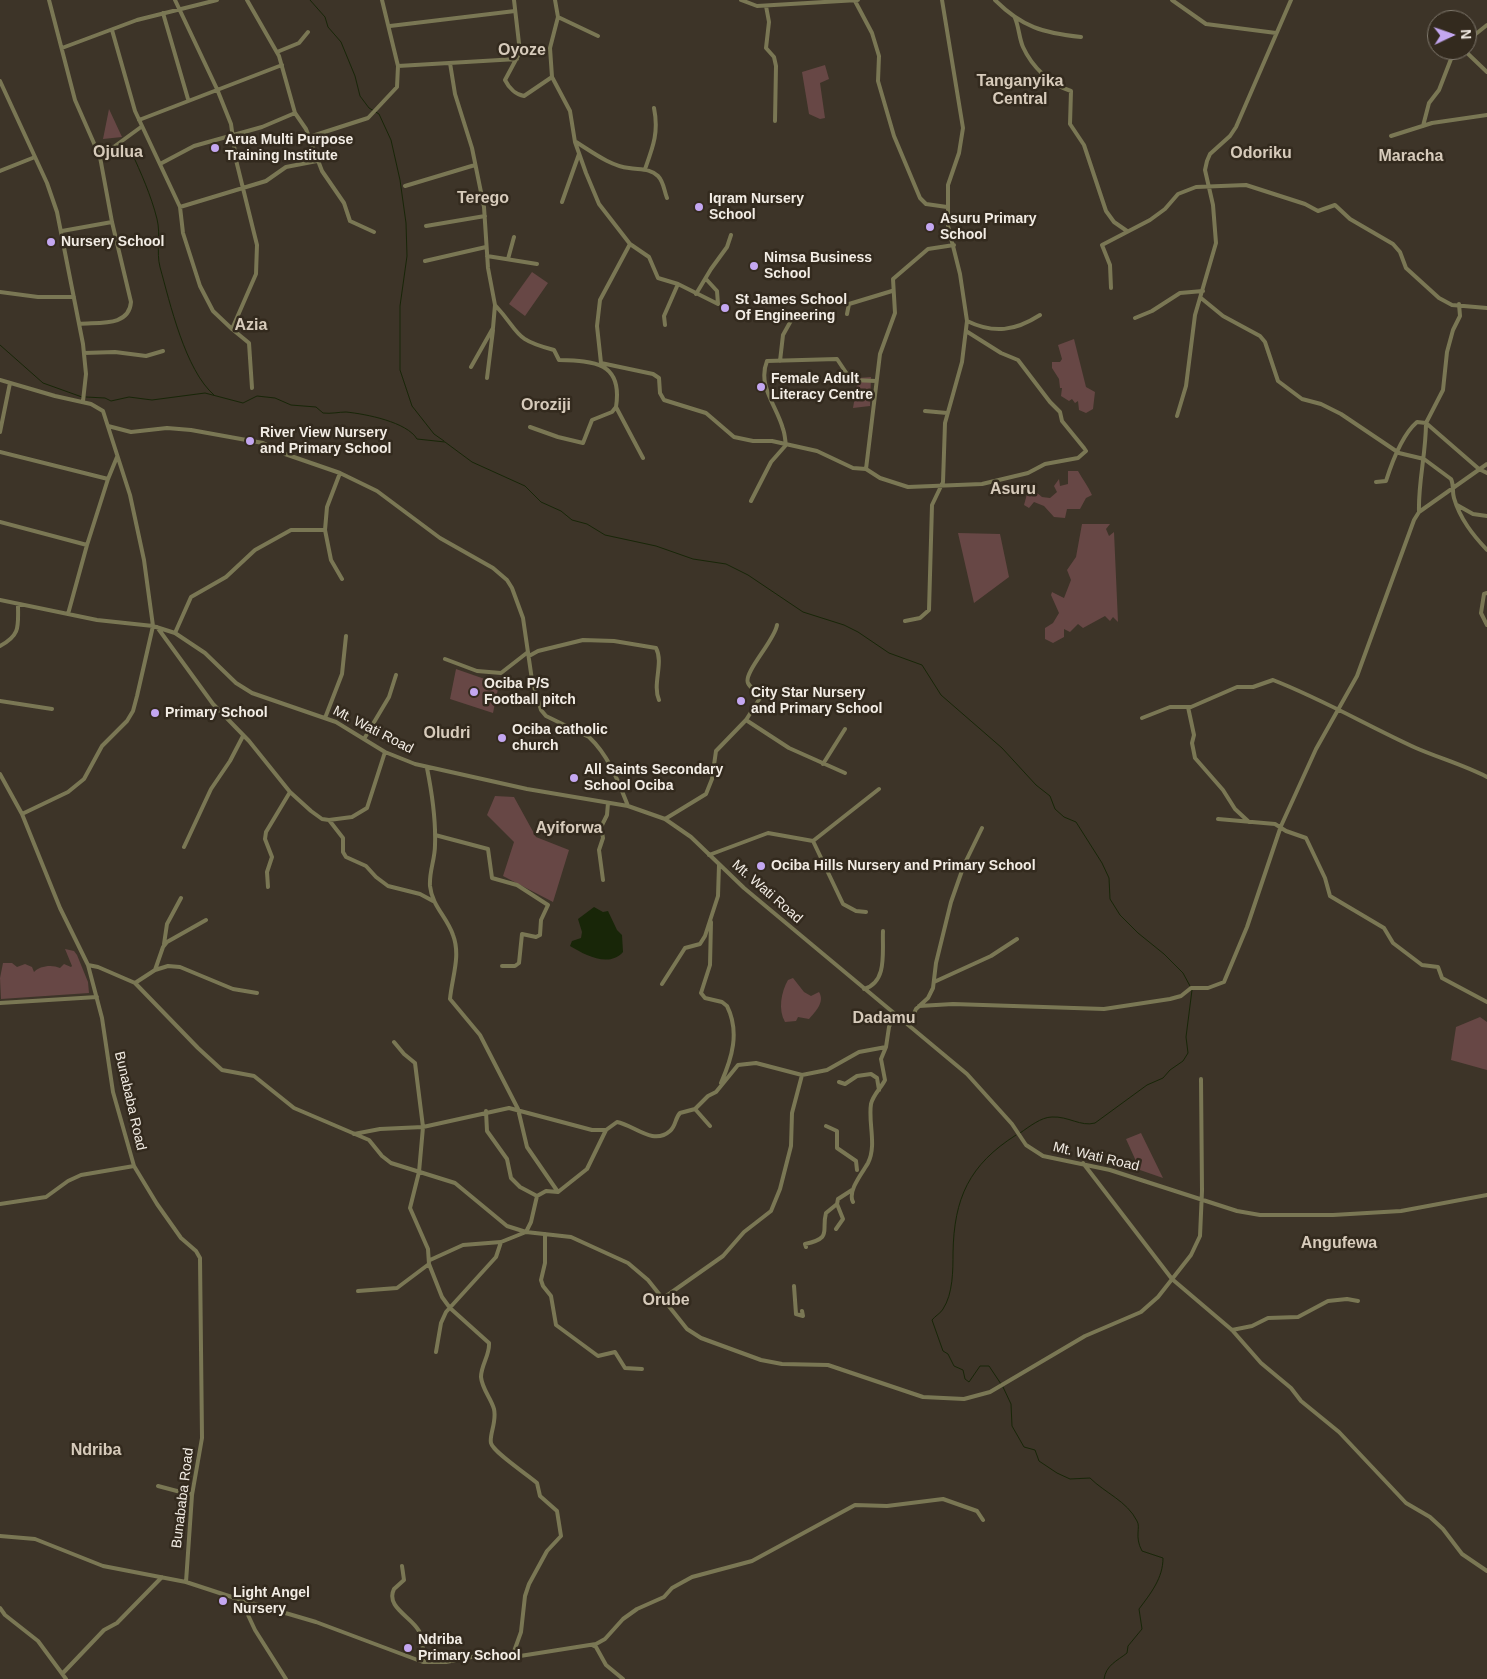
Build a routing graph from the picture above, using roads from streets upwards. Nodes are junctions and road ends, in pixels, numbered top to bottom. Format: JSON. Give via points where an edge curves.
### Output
{"nodes":[{"id":1,"x":48,"y":0,"type":"edge"},
{"id":2,"x":175,"y":0,"type":"edge"},
{"id":3,"x":217,"y":0,"type":"edge"},
{"id":4,"x":248,"y":0,"type":"edge"},
{"id":5,"x":382,"y":0,"type":"edge"},
{"id":6,"x":514,"y":0,"type":"edge"},
{"id":7,"x":555,"y":0,"type":"edge"},
{"id":8,"x":741,"y":0,"type":"edge"},
{"id":9,"x":856,"y":0,"type":"edge"},
{"id":10,"x":942,"y":0,"type":"edge"},
{"id":11,"x":995,"y":0,"type":"edge"},
{"id":12,"x":1172,"y":0,"type":"edge"},
{"id":13,"x":1291,"y":0,"type":"edge"},
{"id":14,"x":766,"y":6,"type":"junction"},
{"id":15,"x":181,"y":9,"type":"junction"},
{"id":16,"x":515,"y":11,"type":"junction"},
{"id":17,"x":163,"y":13,"type":"junction"},
{"id":18,"x":558,"y":17,"type":"junction"},
{"id":19,"x":1014,"y":18,"type":"junction"},
{"id":20,"x":1487,"y":25,"type":"edge"},
{"id":21,"x":390,"y":26,"type":"junction"},
{"id":22,"x":112,"y":30,"type":"junction"},
{"id":23,"x":308,"y":32,"type":"dead end"},
{"id":24,"x":1276,"y":33,"type":"junction"},
{"id":25,"x":1477,"y":33,"type":"edge"},
{"id":26,"x":598,"y":36,"type":"dead end"},
{"id":27,"x":1081,"y":38,"type":"dead end"},
{"id":28,"x":62,"y":48,"type":"junction"},
{"id":29,"x":277,"y":52,"type":"junction"},
{"id":30,"x":517,"y":59,"type":"junction"},
{"id":31,"x":1450,"y":60,"type":"edge"},
{"id":32,"x":1474,"y":60,"type":"edge"},
{"id":33,"x":450,"y":63,"type":"junction"},
{"id":34,"x":282,"y":65,"type":"junction"},
{"id":35,"x":398,"y":66,"type":"junction"},
{"id":36,"x":1487,"y":72,"type":"edge"},
{"id":37,"x":552,"y":77,"type":"junction"},
{"id":38,"x":0,"y":81,"type":"edge"},
{"id":39,"x":217,"y":89,"type":"junction"},
{"id":40,"x":188,"y":99,"type":"junction"},
{"id":41,"x":654,"y":108,"type":"dead end"},
{"id":42,"x":295,"y":113,"type":"junction"},
{"id":43,"x":1487,"y":115,"type":"edge"},
{"id":44,"x":139,"y":120,"type":"junction"},
{"id":45,"x":775,"y":121,"type":"dead end"},
{"id":46,"x":1423,"y":126,"type":"junction"},
{"id":47,"x":141,"y":127,"type":"junction"},
{"id":48,"x":234,"y":135,"type":"junction"},
{"id":49,"x":1391,"y":136,"type":"dead end"},
{"id":50,"x":309,"y":137,"type":"junction"},
{"id":51,"x":575,"y":142,"type":"junction"},
{"id":52,"x":579,"y":154,"type":"junction"},
{"id":53,"x":35,"y":157,"type":"junction"},
{"id":54,"x":100,"y":157,"type":"junction"},
{"id":55,"x":317,"y":160,"type":"junction"},
{"id":56,"x":160,"y":164,"type":"junction"},
{"id":57,"x":475,"y":166,"type":"junction"},
{"id":58,"x":645,"y":169,"type":"junction"},
{"id":59,"x":0,"y":171,"type":"edge"},
{"id":60,"x":244,"y":186,"type":"junction"},
{"id":61,"x":405,"y":186,"type":"dead end"},
{"id":62,"x":1209,"y":186,"type":"junction"},
{"id":63,"x":667,"y":198,"type":"dead end"},
{"id":64,"x":562,"y":202,"type":"dead end"},
{"id":65,"x":947,"y":207,"type":"junction"},
{"id":66,"x":180,"y":208,"type":"junction"},
{"id":67,"x":485,"y":216,"type":"junction"},
{"id":68,"x":112,"y":222,"type":"junction"},
{"id":69,"x":426,"y":226,"type":"dead end"},
{"id":70,"x":62,"y":231,"type":"junction"},
{"id":71,"x":1127,"y":231,"type":"junction"},
{"id":72,"x":374,"y":232,"type":"dead end"},
{"id":73,"x":731,"y":235,"type":"dead end"},
{"id":74,"x":514,"y":237,"type":"dead end"},
{"id":75,"x":630,"y":244,"type":"junction"},
{"id":76,"x":954,"y":245,"type":"junction"},
{"id":77,"x":486,"y":247,"type":"junction"},
{"id":78,"x":487,"y":256,"type":"junction"},
{"id":79,"x":508,"y":258,"type":"junction"},
{"id":80,"x":425,"y":261,"type":"dead end"},
{"id":81,"x":537,"y":264,"type":"dead end"},
{"id":82,"x":706,"y":279,"type":"junction"},
{"id":83,"x":678,"y":284,"type":"junction"},
{"id":84,"x":1111,"y":288,"type":"dead end"},
{"id":85,"x":1203,"y":290,"type":"junction"},
{"id":86,"x":892,"y":291,"type":"junction"},
{"id":87,"x":0,"y":292,"type":"edge"},
{"id":88,"x":696,"y":294,"type":"junction"},
{"id":89,"x":74,"y":297,"type":"junction"},
{"id":90,"x":1201,"y":298,"type":"junction"},
{"id":91,"x":1459,"y":304,"type":"junction"},
{"id":92,"x":495,"y":305,"type":"junction"},
{"id":93,"x":1487,"y":308,"type":"edge"},
{"id":94,"x":847,"y":314,"type":"dead end"},
{"id":95,"x":1040,"y":315,"type":"dead end"},
{"id":96,"x":793,"y":317,"type":"dead end"},
{"id":97,"x":1135,"y":318,"type":"dead end"},
{"id":98,"x":967,"y":321,"type":"junction"},
{"id":99,"x":79,"y":324,"type":"junction"},
{"id":100,"x":665,"y":325,"type":"dead end"},
{"id":101,"x":493,"y":328,"type":"junction"},
{"id":102,"x":232,"y":329,"type":"junction"},
{"id":103,"x":966,"y":331,"type":"junction"},
{"id":104,"x":163,"y":350,"type":"dead end"},
{"id":105,"x":84,"y":353,"type":"junction"},
{"id":106,"x":780,"y":361,"type":"junction"},
{"id":107,"x":600,"y":364,"type":"junction"},
{"id":108,"x":471,"y":366,"type":"dead end"},
{"id":109,"x":487,"y":378,"type":"dead end"},
{"id":110,"x":0,"y":380,"type":"edge"},
{"id":111,"x":876,"y":381,"type":"junction"},
{"id":112,"x":10,"y":383,"type":"junction"},
{"id":113,"x":252,"y":388,"type":"dead end"},
{"id":114,"x":83,"y":401,"type":"junction"},
{"id":115,"x":616,"y":407,"type":"junction"},
{"id":116,"x":924,"y":411,"type":"dead end"},
{"id":117,"x":947,"y":413,"type":"junction"},
{"id":118,"x":1177,"y":416,"type":"dead end"},
{"id":119,"x":1426,"y":423,"type":"junction"},
{"id":120,"x":108,"y":426,"type":"junction"},
{"id":121,"x":530,"y":426,"type":"dead end"},
{"id":122,"x":0,"y":432,"type":"edge"},
{"id":123,"x":786,"y":445,"type":"junction"},
{"id":124,"x":0,"y":452,"type":"edge"},
{"id":125,"x":1398,"y":452,"type":"junction"},
{"id":126,"x":118,"y":457,"type":"junction"},
{"id":127,"x":643,"y":458,"type":"dead end"},
{"id":128,"x":1424,"y":459,"type":"junction"},
{"id":129,"x":1487,"y":464,"type":"edge"},
{"id":130,"x":866,"y":469,"type":"junction"},
{"id":131,"x":1479,"y":469,"type":"junction"},
{"id":132,"x":340,"y":473,"type":"junction"},
{"id":133,"x":1487,"y":473,"type":"edge"},
{"id":134,"x":108,"y":479,"type":"junction"},
{"id":135,"x":1376,"y":482,"type":"dead end"},
{"id":136,"x":941,"y":487,"type":"junction"},
{"id":137,"x":1453,"y":488,"type":"junction"},
{"id":138,"x":750,"y":502,"type":"dead end"},
{"id":139,"x":1456,"y":504,"type":"junction"},
{"id":140,"x":1419,"y":512,"type":"junction"},
{"id":141,"x":1487,"y":516,"type":"edge"},
{"id":142,"x":0,"y":522,"type":"edge"},
{"id":143,"x":325,"y":530,"type":"junction"},
{"id":144,"x":87,"y":545,"type":"junction"},
{"id":145,"x":1487,"y":550,"type":"edge"},
{"id":146,"x":342,"y":578,"type":"dead end"},
{"id":147,"x":1487,"y":593,"type":"edge"},
{"id":148,"x":0,"y":600,"type":"edge"},
{"id":149,"x":18,"y":604,"type":"junction"},
{"id":150,"x":68,"y":614,"type":"junction"},
{"id":151,"x":905,"y":622,"type":"dead end"},
{"id":152,"x":777,"y":625,"type":"dead end"},
{"id":153,"x":1487,"y":625,"type":"edge"},
{"id":154,"x":155,"y":627,"type":"junction"},
{"id":155,"x":175,"y":633,"type":"junction"},
{"id":156,"x":346,"y":636,"type":"dead end"},
{"id":157,"x":0,"y":646,"type":"edge"},
{"id":158,"x":528,"y":654,"type":"junction"},
{"id":159,"x":445,"y":659,"type":"dead end"},
{"id":160,"x":396,"y":675,"type":"dead end"},
{"id":161,"x":659,"y":700,"type":"dead end"},
{"id":162,"x":0,"y":701,"type":"edge"},
{"id":163,"x":1188,"y":707,"type":"junction"},
{"id":164,"x":52,"y":709,"type":"dead end"},
{"id":165,"x":1338,"y":710,"type":"junction"},
{"id":166,"x":326,"y":718,"type":"junction"},
{"id":167,"x":1142,"y":718,"type":"dead end"},
{"id":168,"x":746,"y":720,"type":"junction"},
{"id":169,"x":845,"y":729,"type":"dead end"},
{"id":170,"x":243,"y":736,"type":"junction"},
{"id":171,"x":364,"y":739,"type":"junction"},
{"id":172,"x":385,"y":752,"type":"junction"},
{"id":173,"x":823,"y":764,"type":"junction"},
{"id":174,"x":427,"y":768,"type":"junction"},
{"id":175,"x":845,"y":773,"type":"dead end"},
{"id":176,"x":0,"y":774,"type":"edge"},
{"id":177,"x":1487,"y":777,"type":"edge"},
{"id":178,"x":878,"y":789,"type":"dead end"},
{"id":179,"x":290,"y":792,"type":"junction"},
{"id":180,"x":608,"y":803,"type":"junction"},
{"id":181,"x":628,"y":806,"type":"junction"},
{"id":182,"x":22,"y":814,"type":"junction"},
{"id":183,"x":665,"y":819,"type":"junction"},
{"id":184,"x":1218,"y":819,"type":"dead end"},
{"id":185,"x":329,"y":820,"type":"junction"},
{"id":186,"x":1250,"y":822,"type":"junction"},
{"id":187,"x":1281,"y":826,"type":"junction"},
{"id":188,"x":982,"y":828,"type":"dead end"},
{"id":189,"x":435,"y":835,"type":"junction"},
{"id":190,"x":813,"y":841,"type":"junction"},
{"id":191,"x":184,"y":847,"type":"dead end"},
{"id":192,"x":709,"y":855,"type":"junction"},
{"id":193,"x":719,"y":866,"type":"junction"},
{"id":194,"x":603,"y":880,"type":"dead end"},
{"id":195,"x":268,"y":887,"type":"dead end"},
{"id":196,"x":181,"y":898,"type":"dead end"},
{"id":197,"x":433,"y":901,"type":"junction"},
{"id":198,"x":866,"y":912,"type":"dead end"},
{"id":199,"x":206,"y":920,"type":"dead end"},
{"id":200,"x":711,"y":922,"type":"junction"},
{"id":201,"x":884,"y":931,"type":"dead end"},
{"id":202,"x":1017,"y":939,"type":"dead end"},
{"id":203,"x":164,"y":944,"type":"junction"},
{"id":204,"x":88,"y":965,"type":"junction"},
{"id":205,"x":502,"y":966,"type":"dead end"},
{"id":206,"x":155,"y":970,"type":"junction"},
{"id":207,"x":934,"y":982,"type":"junction"},
{"id":208,"x":134,"y":983,"type":"junction"},
{"id":209,"x":662,"y":984,"type":"dead end"},
{"id":210,"x":864,"y":989,"type":"junction"},
{"id":211,"x":256,"y":994,"type":"dead end"},
{"id":212,"x":97,"y":997,"type":"junction"},
{"id":213,"x":1487,"y":1002,"type":"edge"},
{"id":214,"x":0,"y":1003,"type":"edge"},
{"id":215,"x":919,"y":1006,"type":"junction"},
{"id":216,"x":894,"y":1014,"type":"junction"},
{"id":217,"x":909,"y":1025,"type":"junction"},
{"id":218,"x":394,"y":1042,"type":"dead end"},
{"id":219,"x":886,"y":1047,"type":"junction"},
{"id":220,"x":802,"y":1075,"type":"junction"},
{"id":221,"x":1201,"y":1079,"type":"dead end"},
{"id":222,"x":839,"y":1082,"type":"dead end"},
{"id":223,"x":719,"y":1089,"type":"junction"},
{"id":224,"x":879,"y":1090,"type":"junction"},
{"id":225,"x":513,"y":1103,"type":"junction"},
{"id":226,"x":509,"y":1108,"type":"junction"},
{"id":227,"x":518,"y":1109,"type":"junction"},
{"id":228,"x":695,"y":1109,"type":"junction"},
{"id":229,"x":486,"y":1111,"type":"junction"},
{"id":230,"x":710,"y":1126,"type":"dead end"},
{"id":231,"x":826,"y":1126,"type":"dead end"},
{"id":232,"x":423,"y":1127,"type":"junction"},
{"id":233,"x":606,"y":1130,"type":"junction"},
{"id":234,"x":354,"y":1134,"type":"junction"},
{"id":235,"x":1083,"y":1163,"type":"junction"},
{"id":236,"x":134,"y":1166,"type":"junction"},
{"id":237,"x":853,"y":1166,"type":"dead end"},
{"id":238,"x":859,"y":1171,"type":"junction"},
{"id":239,"x":419,"y":1172,"type":"junction"},
{"id":240,"x":859,"y":1177,"type":"junction"},
{"id":241,"x":558,"y":1192,"type":"junction"},
{"id":242,"x":1487,"y":1195,"type":"edge"},
{"id":243,"x":537,"y":1196,"type":"junction"},
{"id":244,"x":1202,"y":1199,"type":"junction"},
{"id":245,"x":853,"y":1202,"type":"dead end"},
{"id":246,"x":0,"y":1204,"type":"edge"},
{"id":247,"x":837,"y":1204,"type":"junction"},
{"id":248,"x":836,"y":1229,"type":"dead end"},
{"id":249,"x":526,"y":1232,"type":"junction"},
{"id":250,"x":545,"y":1234,"type":"junction"},
{"id":251,"x":501,"y":1242,"type":"junction"},
{"id":252,"x":806,"y":1247,"type":"dead end"},
{"id":253,"x":429,"y":1262,"type":"junction"},
{"id":254,"x":1172,"y":1279,"type":"junction"},
{"id":255,"x":794,"y":1286,"type":"dead end"},
{"id":256,"x":358,"y":1291,"type":"dead end"},
{"id":257,"x":662,"y":1299,"type":"junction"},
{"id":258,"x":1358,"y":1301,"type":"dead end"},
{"id":259,"x":450,"y":1308,"type":"junction"},
{"id":260,"x":802,"y":1311,"type":"dead end"},
{"id":261,"x":1232,"y":1330,"type":"junction"},
{"id":262,"x":436,"y":1352,"type":"dead end"},
{"id":263,"x":642,"y":1369,"type":"dead end"},
{"id":264,"x":158,"y":1486,"type":"dead end"},
{"id":265,"x":192,"y":1495,"type":"junction"},
{"id":266,"x":983,"y":1520,"type":"dead end"},
{"id":267,"x":0,"y":1536,"type":"edge"},
{"id":268,"x":402,"y":1566,"type":"dead end"},
{"id":269,"x":1487,"y":1571,"type":"edge"},
{"id":270,"x":162,"y":1576,"type":"junction"},
{"id":271,"x":186,"y":1582,"type":"junction"},
{"id":272,"x":241,"y":1600,"type":"junction"},
{"id":273,"x":0,"y":1608,"type":"edge"},
{"id":274,"x":592,"y":1645,"type":"junction"},
{"id":275,"x":512,"y":1657,"type":"junction"},
{"id":276,"x":423,"y":1662,"type":"junction"},
{"id":277,"x":64,"y":1673,"type":"junction"},
{"id":278,"x":66,"y":1679,"type":"edge"},
{"id":279,"x":286,"y":1679,"type":"edge"},
{"id":280,"x":623,"y":1679,"type":"edge"}],
"edges":[{"from":1,"to":28,"type":"street"},
{"from":2,"to":15,"type":"street"},
{"from":3,"to":15,"type":"street"},
{"from":4,"to":29,"type":"street"},
{"from":5,"to":21,"type":"street"},
{"from":6,"to":16,"type":"street"},
{"from":7,"to":18,"type":"street"},
{"from":8,"to":14,"type":"street","via":[[753,6]]},
{"from":9,"to":14,"type":"street"},
{"from":9,"to":65,"type":"street","via":[[879,56],[878,81],[894,136],[920,198],[926,204]]},
{"from":10,"to":65,"type":"street","via":[[963,128],[959,154],[948,185]]},
{"from":11,"to":19,"type":"street"},
{"from":12,"to":24,"type":"street","via":[[1206,24]]},
{"from":13,"to":24,"type":"street"},
{"from":14,"to":45,"type":"street","via":[[769,22],[766,48],[774,57],[776,66]]},
{"from":15,"to":17,"type":"street"},
{"from":15,"to":39,"type":"street"},
{"from":16,"to":21,"type":"street"},
{"from":16,"to":30,"type":"street","via":[[520,46]]},
{"from":17,"to":22,"type":"street"},
{"from":17,"to":40,"type":"street"},
{"from":18,"to":26,"type":"street"},
{"from":18,"to":37,"type":"street","via":[[550,48]]},
{"from":19,"to":27,"type":"street","via":[[1038,30]]},
{"from":19,"to":71,"type":"street","via":[[1028,56],[1053,84],[1071,91],[1070,124],[1084,145],[1106,211]]},
{"from":20,"to":25,"type":"street"},
{"from":21,"to":35,"type":"street"},
{"from":22,"to":28,"type":"street"},
{"from":22,"to":44,"type":"street"},
{"from":23,"to":29,"type":"street","via":[[301,42]]},
{"from":24,"to":62,"type":"street","via":[[1236,127],[1210,154],[1205,170]]},
{"from":28,"to":54,"type":"street","via":[[78,108]]},
{"from":29,"to":34,"type":"street"},
{"from":30,"to":33,"type":"street"},
{"from":30,"to":37,"type":"street","via":[[505,80],[519,95],[524,96]]},
{"from":31,"to":46,"type":"street","via":[[1439,90],[1429,103]]},
{"from":32,"to":36,"type":"street"},
{"from":33,"to":35,"type":"street"},
{"from":33,"to":57,"type":"street"},
{"from":34,"to":39,"type":"street"},
{"from":34,"to":42,"type":"street"},
{"from":35,"to":50,"type":"street","via":[[397,87],[372,115]]},
{"from":37,"to":51,"type":"street","via":[[570,111]]},
{"from":38,"to":53,"type":"street"},
{"from":39,"to":40,"type":"street"},
{"from":39,"to":48,"type":"street"},
{"from":40,"to":44,"type":"street"},
{"from":41,"to":58,"type":"street","via":[[658,129]]},
{"from":42,"to":48,"type":"street"},
{"from":42,"to":50,"type":"street"},
{"from":43,"to":46,"type":"street"},
{"from":44,"to":47,"type":"street"},
{"from":46,"to":49,"type":"street"},
{"from":47,"to":54,"type":"street"},
{"from":47,"to":56,"type":"street"},
{"from":48,"to":56,"type":"street","via":[[194,146]]},
{"from":48,"to":60,"type":"street","via":[[236,160]]},
{"from":50,"to":55,"type":"street"},
{"from":51,"to":52,"type":"street"},
{"from":51,"to":58,"type":"street","via":[[624,167]]},
{"from":52,"to":64,"type":"street"},
{"from":52,"to":75,"type":"street","via":[[599,204]]},
{"from":53,"to":59,"type":"street"},
{"from":53,"to":70,"type":"street","via":[[53,198]]},
{"from":54,"to":68,"type":"street"},
{"from":55,"to":60,"type":"street","via":[[286,167],[266,181]]},
{"from":55,"to":72,"type":"street","via":[[344,203],[350,221]]},
{"from":56,"to":66,"type":"street"},
{"from":57,"to":61,"type":"street"},
{"from":57,"to":67,"type":"street"},
{"from":58,"to":63,"type":"street","via":[[660,178]]},
{"from":60,"to":66,"type":"street"},
{"from":60,"to":102,"type":"street","via":[[257,245],[258,267]]},
{"from":62,"to":71,"type":"street","via":[[1181,192],[1156,216]]},
{"from":62,"to":85,"type":"street","via":[[1216,243]]},
{"from":62,"to":91,"type":"street","via":[[1252,186],[1320,211],[1335,205],[1350,219],[1393,244],[1406,268],[1439,298],[1450,304]]},
{"from":65,"to":76,"type":"street","via":[[949,233]]},
{"from":66,"to":102,"type":"street","via":[[183,234],[207,302]]},
{"from":67,"to":69,"type":"street"},
{"from":67,"to":77,"type":"street"},
{"from":68,"to":70,"type":"street"},
{"from":68,"to":99,"type":"street","via":[[130,308],[120,320]]},
{"from":70,"to":89,"type":"street"},
{"from":71,"to":84,"type":"street","via":[[1101,246],[1110,265]]},
{"from":73,"to":82,"type":"street"},
{"from":74,"to":79,"type":"street"},
{"from":75,"to":83,"type":"street","via":[[649,258],[658,278]]},
{"from":75,"to":107,"type":"street","via":[[600,300],[597,326]]},
{"from":76,"to":86,"type":"street","via":[[925,251],[896,276]]},
{"from":76,"to":98,"type":"street"},
{"from":77,"to":78,"type":"street"},
{"from":77,"to":80,"type":"street"},
{"from":78,"to":79,"type":"street"},
{"from":78,"to":92,"type":"street"},
{"from":79,"to":81,"type":"street"},
{"from":82,"to":88,"type":"street"},
{"from":82,"to":88,"type":"street","via":[[719,294],[718,304]]},
{"from":83,"to":88,"type":"street"},
{"from":83,"to":100,"type":"street","via":[[664,316]]},
{"from":85,"to":90,"type":"street"},
{"from":85,"to":97,"type":"street","via":[[1180,293]]},
{"from":86,"to":94,"type":"street","via":[[849,304]]},
{"from":86,"to":111,"type":"street","via":[[895,313],[882,347]]},
{"from":87,"to":89,"type":"street"},
{"from":89,"to":99,"type":"street"},
{"from":90,"to":118,"type":"street","via":[[1192,332],[1186,386]]},
{"from":90,"to":125,"type":"street","via":[[1223,316],[1260,336],[1280,384],[1302,399],[1322,404],[1341,414]]},
{"from":91,"to":93,"type":"street"},
{"from":91,"to":119,"type":"street","via":[[1460,316],[1447,352],[1443,390]]},
{"from":92,"to":101,"type":"street"},
{"from":92,"to":107,"type":"street","via":[[520,336],[554,350],[559,360]]},
{"from":95,"to":98,"type":"street","via":[[1014,328],[987,329]]},
{"from":96,"to":106,"type":"street","via":[[782,335]]},
{"from":98,"to":103,"type":"street"},
{"from":99,"to":105,"type":"street"},
{"from":101,"to":108,"type":"street"},
{"from":101,"to":109,"type":"street"},
{"from":102,"to":113,"type":"street","via":[[248,343]]},
{"from":103,"to":117,"type":"street","via":[[962,362]]},
{"from":103,"to":136,"type":"street","via":[[1018,360],[1060,412],[1062,421],[1086,452],[1078,458],[1045,464],[1028,473],[971,486]]},
{"from":104,"to":105,"type":"street","via":[[146,356]]},
{"from":105,"to":114,"type":"street"},
{"from":106,"to":111,"type":"street","via":[[837,359],[851,380]]},
{"from":106,"to":123,"type":"street","via":[[767,361],[765,378]]},
{"from":107,"to":115,"type":"street","via":[[613,376]]},
{"from":107,"to":123,"type":"street","via":[[653,374],[659,378],[664,400],[706,413],[734,437]]},
{"from":110,"to":112,"type":"street"},
{"from":111,"to":130,"type":"street"},
{"from":112,"to":114,"type":"street"},
{"from":112,"to":122,"type":"street"},
{"from":114,"to":120,"type":"street","via":[[103,411]]},
{"from":115,"to":121,"type":"street","via":[[592,420],[583,443],[558,438]]},
{"from":115,"to":127,"type":"street"},
{"from":116,"to":117,"type":"street"},
{"from":117,"to":136,"type":"street"},
{"from":119,"to":125,"type":"street","via":[[1418,422],[1410,428]]},
{"from":119,"to":128,"type":"street"},
{"from":119,"to":131,"type":"street"},
{"from":120,"to":126,"type":"street"},
{"from":120,"to":132,"type":"street","via":[[135,432],[167,428],[191,430],[262,443]]},
{"from":123,"to":130,"type":"street","via":[[817,451],[857,470]]},
{"from":123,"to":138,"type":"street","via":[[771,462]]},
{"from":124,"to":134,"type":"street"},
{"from":125,"to":128,"type":"street"},
{"from":125,"to":135,"type":"street","via":[[1386,481]]},
{"from":126,"to":134,"type":"street"},
{"from":126,"to":154,"type":"street","via":[[143,554]]},
{"from":128,"to":137,"type":"street","via":[[1451,479]]},
{"from":128,"to":140,"type":"street","via":[[1418,488]]},
{"from":129,"to":131,"type":"street"},
{"from":130,"to":136,"type":"street","via":[[880,478],[908,487]]},
{"from":131,"to":133,"type":"street"},
{"from":131,"to":137,"type":"street"},
{"from":132,"to":143,"type":"street","via":[[327,507]]},
{"from":132,"to":158,"type":"street","via":[[377,491],[445,541],[499,572],[512,588],[520,606]]},
{"from":134,"to":144,"type":"street"},
{"from":136,"to":151,"type":"street","via":[[932,505],[929,610],[920,618]]},
{"from":137,"to":139,"type":"street"},
{"from":137,"to":140,"type":"street"},
{"from":139,"to":141,"type":"street","via":[[1473,514]]},
{"from":139,"to":145,"type":"street","via":[[1469,530]]},
{"from":140,"to":165,"type":"street","via":[[1362,664]]},
{"from":142,"to":144,"type":"street"},
{"from":143,"to":146,"type":"street","via":[[331,560]]},
{"from":143,"to":155,"type":"street","via":[[291,530],[255,550],[226,577],[191,597]]},
{"from":144,"to":150,"type":"street"},
{"from":147,"to":153,"type":"street","via":[[1481,611]]},
{"from":148,"to":149,"type":"street","name":"Mt. Wati Road"},
{"from":149,"to":150,"type":"street","name":"Mt. Wati Road"},
{"from":149,"to":157,"type":"street","via":[[17,633]]},
{"from":150,"to":154,"type":"street","name":"Mt. Wati Road"},
{"from":152,"to":168,"type":"street","via":[[768,646],[748,675],[748,683],[760,698]]},
{"from":154,"to":155,"type":"street","name":"Mt. Wati Road"},
{"from":154,"to":170,"type":"street","via":[[213,704]]},
{"from":154,"to":182,"type":"street","via":[[133,711],[127,721],[102,746],[84,779],[68,792]]},
{"from":155,"to":166,"type":"street","name":"Mt. Wati Road","via":[[205,653],[236,683],[252,693]]},
{"from":156,"to":166,"type":"street","via":[[344,665]]},
{"from":158,"to":159,"type":"street","via":[[501,672],[476,671]]},
{"from":158,"to":161,"type":"street","via":[[583,640],[656,648],[656,692]]},
{"from":158,"to":181,"type":"street","via":[[541,710],[546,716],[594,742],[608,760]]},
{"from":160,"to":171,"type":"street","via":[[389,697]]},
{"from":162,"to":164,"type":"street"},
{"from":163,"to":165,"type":"street","via":[[1237,686],[1253,687],[1273,680]]},
{"from":163,"to":167,"type":"street","via":[[1170,707]]},
{"from":163,"to":186,"type":"street","via":[[1195,758],[1235,809]]},
{"from":165,"to":177,"type":"street","via":[[1414,747]]},
{"from":165,"to":187,"type":"street","via":[[1312,756]]},
{"from":166,"to":171,"type":"street","name":"Mt. Wati Road"},
{"from":168,"to":173,"type":"street","via":[[789,748]]},
{"from":168,"to":183,"type":"street","via":[[716,751],[706,794]]},
{"from":169,"to":173,"type":"street"},
{"from":170,"to":179,"type":"street"},
{"from":170,"to":191,"type":"street","via":[[211,789]]},
{"from":171,"to":172,"type":"street","name":"Mt. Wati Road"},
{"from":172,"to":174,"type":"street","name":"Mt. Wati Road"},
{"from":172,"to":185,"type":"street","via":[[367,808],[360,814]]},
{"from":173,"to":175,"type":"street"},
{"from":174,"to":180,"type":"street","name":"Mt. Wati Road"},
{"from":174,"to":189,"type":"street"},
{"from":176,"to":182,"type":"street","name":"Bunababa Road"},
{"from":178,"to":190,"type":"street"},
{"from":179,"to":185,"type":"street","via":[[317,816]]},
{"from":179,"to":195,"type":"street","via":[[266,832],[265,839],[272,858],[267,872]]},
{"from":180,"to":181,"type":"street","name":"Mt. Wati Road"},
{"from":180,"to":194,"type":"street","via":[[599,850]]},
{"from":181,"to":183,"type":"street","name":"Mt. Wati Road"},
{"from":182,"to":204,"type":"street","name":"Bunababa Road","via":[[60,908]]},
{"from":183,"to":192,"type":"street","name":"Mt. Wati Road","via":[[691,837]]},
{"from":184,"to":186,"type":"street"},
{"from":185,"to":197,"type":"street","via":[[343,838],[346,857],[366,866],[388,886],[420,894]]},
{"from":186,"to":187,"type":"street"},
{"from":187,"to":213,"type":"street","via":[[1308,841],[1330,896],[1384,928],[1393,943],[1419,963],[1425,967],[1438,967],[1442,978]]},
{"from":187,"to":215,"type":"street","via":[[1251,918],[1224,982],[1208,988],[1191,988],[1170,999],[1104,1009],[953,1004]]},
{"from":188,"to":207,"type":"street","via":[[951,902]]},
{"from":189,"to":197,"type":"street","via":[[430,873]]},
{"from":189,"to":205,"type":"street","via":[[488,849],[492,878],[517,885],[548,905],[541,920],[540,935],[522,934],[519,963]]},
{"from":190,"to":192,"type":"street","via":[[768,833]]},
{"from":190,"to":198,"type":"street","via":[[843,904]]},
{"from":192,"to":193,"type":"street","name":"Mt. Wati Road"},
{"from":193,"to":200,"type":"street","via":[[720,887]]},
{"from":193,"to":210,"type":"street","name":"Mt. Wati Road"},
{"from":196,"to":203,"type":"street","via":[[167,924]]},
{"from":197,"to":225,"type":"street","via":[[454,939],[456,963],[450,999],[480,1035]]},
{"from":199,"to":203,"type":"street"},
{"from":200,"to":209,"type":"street","via":[[702,942],[685,948]]},
{"from":200,"to":223,"type":"street","via":[[710,965],[701,993],[705,998],[727,1006],[735,1040]]},
{"from":201,"to":210,"type":"street","via":[[880,975],[874,985]]},
{"from":202,"to":207,"type":"street","via":[[991,956]]},
{"from":203,"to":206,"type":"street"},
{"from":204,"to":208,"type":"street"},
{"from":204,"to":212,"type":"street","name":"Bunababa Road"},
{"from":206,"to":208,"type":"street"},
{"from":206,"to":211,"type":"street","via":[[180,967],[233,989]]},
{"from":207,"to":215,"type":"street","via":[[928,998]]},
{"from":208,"to":234,"type":"street","via":[[222,1070],[254,1076],[294,1108]]},
{"from":210,"to":216,"type":"street","name":"Mt. Wati Road"},
{"from":212,"to":214,"type":"street"},
{"from":212,"to":236,"type":"street","name":"Bunababa Road","via":[[113,1092]]},
{"from":215,"to":217,"type":"street"},
{"from":216,"to":217,"type":"street","name":"Mt. Wati Road"},
{"from":216,"to":219,"type":"street"},
{"from":217,"to":235,"type":"street","name":"Mt. Wati Road","via":[[978,1084],[1026,1146],[1042,1156]]},
{"from":218,"to":232,"type":"street","via":[[415,1063]]},
{"from":219,"to":220,"type":"street","via":[[859,1052],[827,1070]]},
{"from":219,"to":224,"type":"street","via":[[881,1058],[885,1080]]},
{"from":220,"to":223,"type":"street","via":[[750,1062],[738,1066]]},
{"from":220,"to":257,"type":"street","via":[[792,1114],[791,1146],[771,1211],[744,1232],[723,1256]]},
{"from":221,"to":244,"type":"street"},
{"from":222,"to":224,"type":"street","via":[[844,1084],[857,1076],[871,1074],[877,1078]]},
{"from":223,"to":228,"type":"street"},
{"from":224,"to":238,"type":"street","via":[[871,1106],[869,1159]]},
{"from":225,"to":226,"type":"street"},
{"from":225,"to":227,"type":"street"},
{"from":226,"to":227,"type":"street"},
{"from":226,"to":229,"type":"street"},
{"from":227,"to":233,"type":"street","via":[[587,1129]]},
{"from":227,"to":241,"type":"street","via":[[528,1148]]},
{"from":228,"to":230,"type":"street"},
{"from":228,"to":233,"type":"street","via":[[680,1114],[671,1130],[662,1135],[648,1135],[617,1122]]},
{"from":229,"to":232,"type":"street"},
{"from":229,"to":243,"type":"street","via":[[487,1132],[507,1159],[511,1178]]},
{"from":231,"to":238,"type":"street","via":[[837,1130],[836,1148],[856,1161]]},
{"from":232,"to":234,"type":"street"},
{"from":232,"to":239,"type":"street"},
{"from":233,"to":241,"type":"street","via":[[587,1169]]},
{"from":234,"to":239,"type":"street","via":[[369,1140],[387,1160]]},
{"from":235,"to":244,"type":"street","name":"Mt. Wati Road"},
{"from":235,"to":254,"type":"street"},
{"from":236,"to":246,"type":"street","via":[[82,1174],[46,1197]]},
{"from":236,"to":265,"type":"street","name":"Bunababa Road","via":[[166,1218],[200,1258],[202,1438]]},
{"from":237,"to":238,"type":"street"},
{"from":238,"to":240,"type":"street"},
{"from":239,"to":249,"type":"street","via":[[455,1183],[498,1221]]},
{"from":239,"to":253,"type":"street","via":[[410,1208]]},
{"from":240,"to":245,"type":"street","via":[[851,1197]]},
{"from":240,"to":247,"type":"street","via":[[852,1190],[840,1197]]},
{"from":241,"to":243,"type":"street","via":[[546,1191]]},
{"from":242,"to":244,"type":"street","name":"Mt. Wati Road","via":[[1401,1211],[1333,1216],[1260,1214],[1237,1211]]},
{"from":243,"to":249,"type":"street"},
{"from":244,"to":254,"type":"street","via":[[1200,1236]]},
{"from":247,"to":248,"type":"street","via":[[843,1219]]},
{"from":247,"to":252,"type":"street","via":[[826,1213],[823,1236],[805,1244]]},
{"from":249,"to":250,"type":"street"},
{"from":249,"to":251,"type":"street"},
{"from":250,"to":257,"type":"street","via":[[584,1241],[628,1263],[642,1274]]},
{"from":250,"to":263,"type":"street","via":[[546,1263],[541,1280],[551,1296],[556,1324],[598,1356],[615,1352],[623,1366]]},
{"from":251,"to":253,"type":"street","via":[[463,1245]]},
{"from":251,"to":259,"type":"street","via":[[496,1258]]},
{"from":253,"to":256,"type":"street","via":[[397,1288]]},
{"from":253,"to":259,"type":"street","via":[[439,1292]]},
{"from":254,"to":257,"type":"street","via":[[1141,1312],[1085,1336],[990,1392],[974,1398],[954,1399],[908,1393],[828,1365],[782,1364],[754,1358],[695,1335]]},
{"from":254,"to":261,"type":"street"},
{"from":255,"to":260,"type":"street","via":[[796,1314],[803,1316]]},
{"from":258,"to":261,"type":"street","via":[[1328,1301],[1304,1315],[1268,1318],[1252,1326]]},
{"from":259,"to":262,"type":"street","via":[[441,1323]]},
{"from":259,"to":275,"type":"street","via":[[489,1344],[481,1374],[494,1411],[492,1447],[537,1483],[540,1496],[557,1511],[560,1522],[559,1541],[547,1551],[527,1590],[521,1632]]},
{"from":261,"to":269,"type":"street","via":[[1261,1363],[1339,1432],[1406,1503],[1430,1517],[1462,1554]]},
{"from":264,"to":265,"type":"street"},
{"from":265,"to":271,"type":"street","name":"Bunababa Road"},
{"from":266,"to":274,"type":"street","via":[[977,1511],[943,1499],[887,1506],[855,1505],[752,1560],[692,1577],[672,1588],[664,1597],[637,1609],[605,1639]]},
{"from":267,"to":270,"type":"street","via":[[35,1539],[103,1566]]},
{"from":268,"to":276,"type":"street","via":[[404,1580],[391,1595],[397,1609],[420,1634]]},
{"from":270,"to":271,"type":"street"},
{"from":270,"to":277,"type":"street"},
{"from":271,"to":272,"type":"street"},
{"from":272,"to":276,"type":"street","via":[[316,1622]]},
{"from":272,"to":279,"type":"street","via":[[259,1638]]},
{"from":273,"to":277,"type":"street","via":[[38,1641]]},
{"from":274,"to":275,"type":"street"},
{"from":274,"to":280,"type":"street","via":[[606,1665]]},
{"from":275,"to":276,"type":"street","via":[[482,1655],[446,1662]]},
{"from":277,"to":278,"type":"street"}]}
